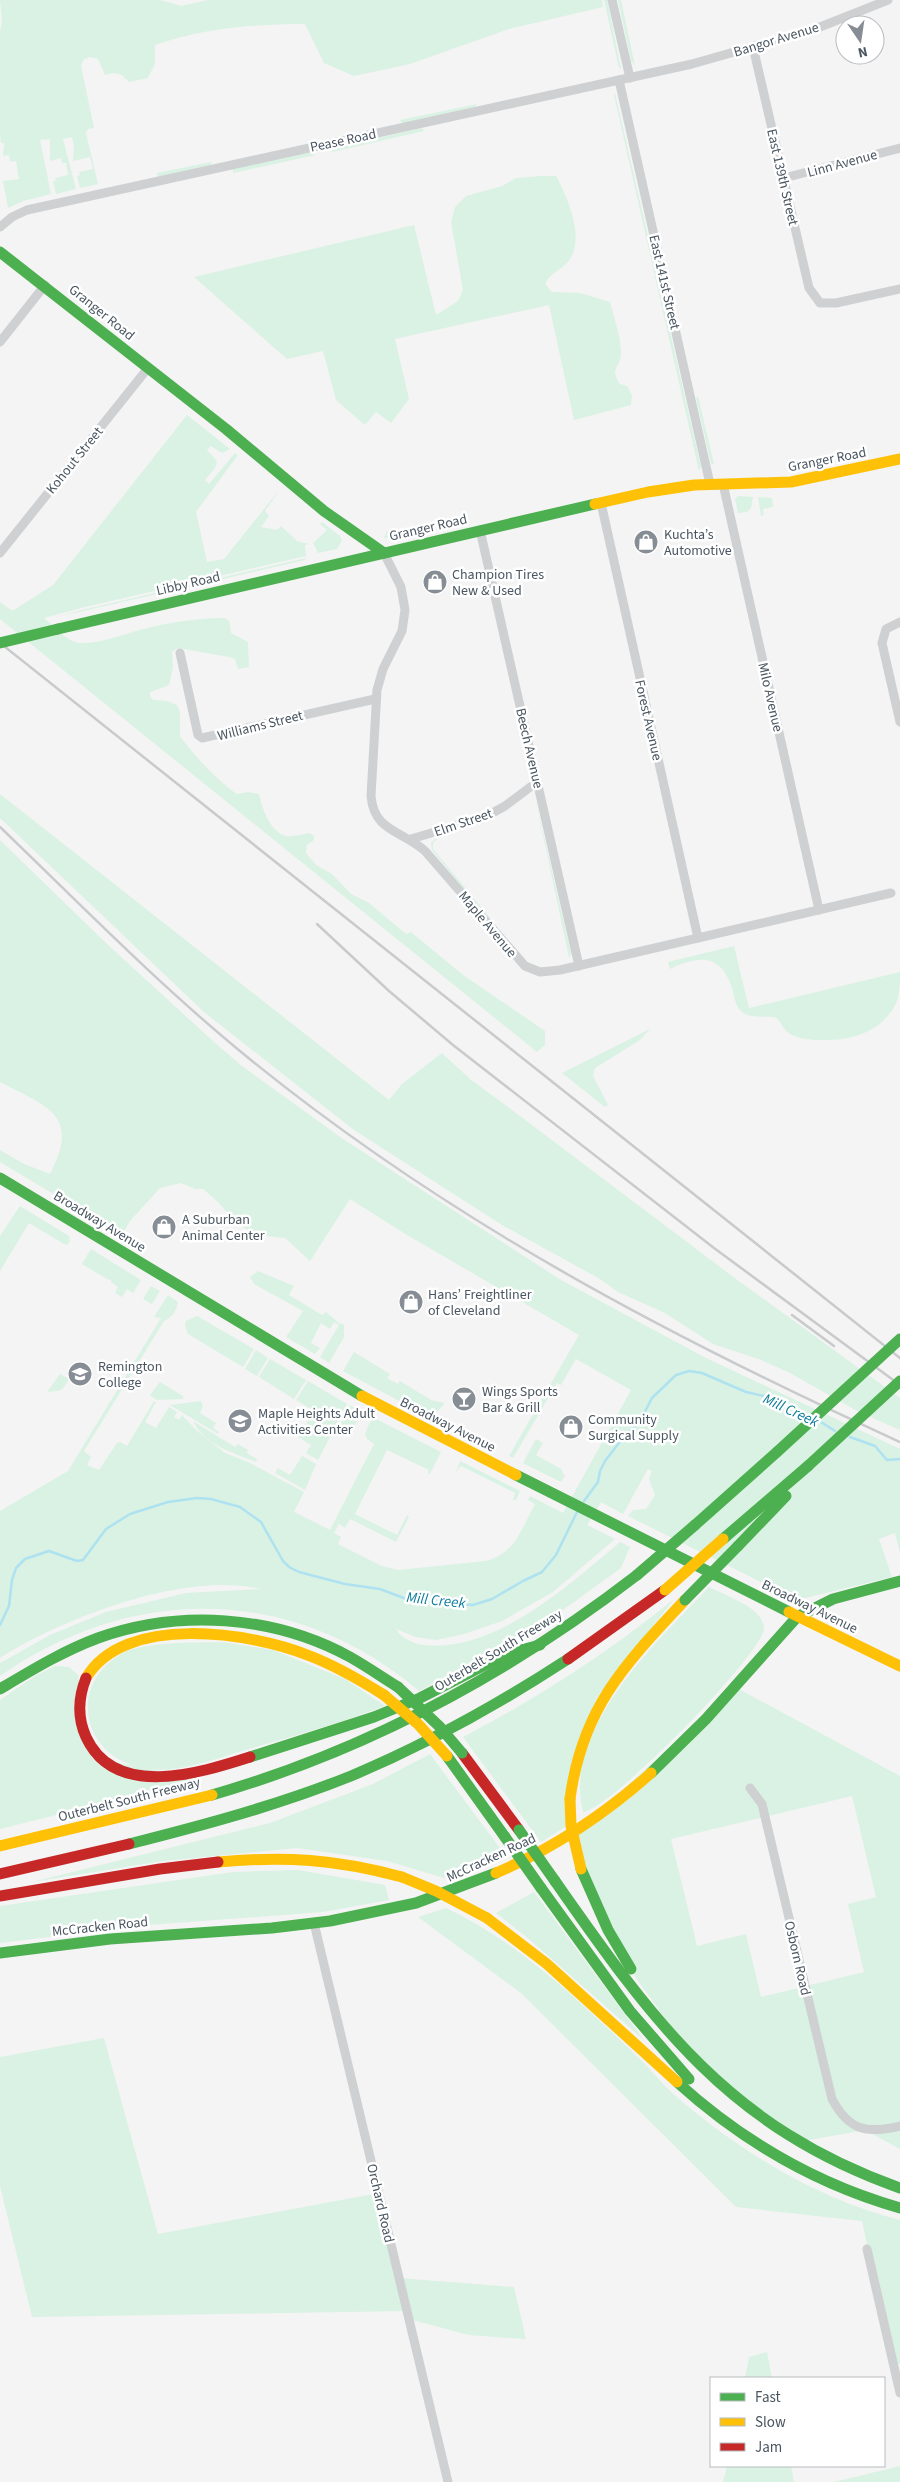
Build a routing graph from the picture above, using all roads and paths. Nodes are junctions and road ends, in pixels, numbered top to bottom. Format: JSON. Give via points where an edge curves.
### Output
{"nodes":[{"id":1,"x":612,"y":0,"type":"edge"},
{"id":2,"x":888,"y":0,"type":"edge"},
{"id":3,"x":753,"y":47,"type":"junction"},
{"id":4,"x":692,"y":64,"type":"joint"},
{"id":5,"x":630,"y":78,"type":"junction"},
{"id":6,"x":619,"y":80,"type":"junction"},
{"id":7,"x":900,"y":148,"type":"edge"},
{"id":8,"x":784,"y":178,"type":"junction"},
{"id":9,"x":0,"y":227,"type":"edge"},
{"id":10,"x":0,"y":252,"type":"edge"},
{"id":11,"x":45,"y":285,"type":"junction"},
{"id":12,"x":900,"y":289,"type":"edge"},
{"id":13,"x":0,"y":342,"type":"edge"},
{"id":14,"x":148,"y":368,"type":"junction"},
{"id":15,"x":900,"y":459,"type":"edge"},
{"id":16,"x":710,"y":484,"type":"junction"},
{"id":17,"x":723,"y":484,"type":"junction"},
{"id":18,"x":601,"y":503,"type":"junction"},
{"id":19,"x":480,"y":530,"type":"junction"},
{"id":20,"x":0,"y":553,"type":"edge"},
{"id":21,"x":384,"y":553,"type":"junction"},
{"id":22,"x":900,"y":622,"type":"edge"},
{"id":23,"x":0,"y":643,"type":"edge"},
{"id":24,"x":180,"y":653,"type":"dead end"},
{"id":25,"x":375,"y":699,"type":"junction"},
{"id":26,"x":900,"y":722,"type":"edge"},
{"id":27,"x":537,"y":782,"type":"junction"},
{"id":28,"x":411,"y":839,"type":"junction"},
{"id":29,"x":890,"y":893,"type":"dead end"},
{"id":30,"x":818,"y":910,"type":"junction"},
{"id":31,"x":698,"y":938,"type":"junction"},
{"id":32,"x":579,"y":966,"type":"junction"},
{"id":33,"x":0,"y":1178,"type":"edge"},
{"id":34,"x":900,"y":1339,"type":"edge"},
{"id":35,"x":900,"y":1381,"type":"edge"},
{"id":36,"x":808,"y":1466,"type":"junction"},
{"id":37,"x":900,"y":1581,"type":"edge"},
{"id":38,"x":797,"y":1617,"type":"junction"},
{"id":39,"x":540,"y":1645,"type":"junction"},
{"id":40,"x":900,"y":1666,"type":"edge"},
{"id":41,"x":0,"y":1689,"type":"edge"},
{"id":42,"x":750,"y":1788,"type":"dead end"},
{"id":43,"x":0,"y":1846,"type":"edge"},
{"id":44,"x":0,"y":1874,"type":"edge"},
{"id":45,"x":0,"y":1896,"type":"edge"},
{"id":46,"x":314,"y":1923,"type":"junction"},
{"id":47,"x":0,"y":1953,"type":"edge"},
{"id":48,"x":694,"y":2060,"type":"junction"},
{"id":49,"x":900,"y":2126,"type":"edge"},
{"id":50,"x":766,"y":2148,"type":"junction"},
{"id":51,"x":900,"y":2188,"type":"edge"},
{"id":52,"x":900,"y":2208,"type":"edge"},
{"id":53,"x":867,"y":2249,"type":"dead end"},
{"id":54,"x":900,"y":2393,"type":"edge"},
{"id":55,"x":448,"y":2482,"type":"edge"}],
"edges":[{"from":1,"to":5,"type":"street"},
{"from":2,"to":3,"type":"street","name":"Bangor Avenue","via":[[815,29]]},
{"from":3,"to":4,"type":"street","name":"Bangor Avenue"},
{"from":3,"to":8,"type":"street","name":"East 139th Street"},
{"from":4,"to":5,"type":"street","name":"Pease Road"},
{"from":5,"to":6,"type":"street","name":"Pease Road"},
{"from":6,"to":9,"type":"street","name":"Pease Road","via":[[26,210]]},
{"from":6,"to":16,"type":"street","name":"East 141st Street"},
{"from":7,"to":8,"type":"street","name":"Linn Avenue"},
{"from":8,"to":12,"type":"street","name":"East 139th Street","via":[[809,288],[820,303],[836,303]]},
{"from":10,"to":11,"type":"main road","name":"Granger Road"},
{"from":11,"to":13,"type":"street"},
{"from":11,"to":14,"type":"main road","name":"Granger Road"},
{"from":14,"to":20,"type":"street","name":"Kohout Street"},
{"from":14,"to":21,"type":"main road","name":"Granger Road","via":[[324,511]]},
{"from":15,"to":17,"type":"main road","name":"Granger Road","via":[[799,481]]},
{"from":16,"to":17,"type":"main road","name":"Granger Road"},
{"from":16,"to":18,"type":"main road","name":"Granger Road","via":[[652,491]]},
{"from":17,"to":30,"type":"street","name":"Milo Avenue"},
{"from":18,"to":19,"type":"main road","name":"Granger Road"},
{"from":18,"to":31,"type":"street","name":"Forest Avenue"},
{"from":19,"to":21,"type":"main road","name":"Granger Road"},
{"from":19,"to":27,"type":"street","name":"Beech Avenue"},
{"from":21,"to":23,"type":"main road","name":"Libby Road","bridge":true},
{"from":21,"to":25,"type":"street","name":"Maple Avenue","via":[[402,592],[405,615],[402,631],[379,680]]},
{"from":22,"to":26,"type":"street","via":[[886,630],[882,643]]},
{"from":24,"to":25,"type":"street","name":"Williams Street","via":[[198,735],[202,738]]},
{"from":25,"to":28,"type":"street","name":"Maple Avenue","via":[[373,809],[383,825]]},
{"from":27,"to":28,"type":"street","name":"Elm Street","via":[[485,817]]},
{"from":27,"to":32,"type":"street","name":"Beech Avenue"},
{"from":28,"to":32,"type":"street","name":"Maple Avenue","via":[[430,856],[525,966],[547,972]]},
{"from":29,"to":30,"type":"street","name":"Maple Avenue"},
{"from":30,"to":31,"type":"street","name":"Maple Avenue"},
{"from":31,"to":32,"type":"street","name":"Maple Avenue"},
{"from":33,"to":38,"type":"main road","name":"Broadway Avenue","via":[[373,1403]]},
{"from":34,"to":39,"type":"main road","name":"Outerbelt South Freeway","bridge":true,"via":[[637,1576]]},
{"from":35,"to":36,"type":"main road","bridge":true},
{"from":36,"to":44,"type":"main road","bridge":true,"via":[[665,1590],[580,1653],[460,1725],[383,1762],[251,1811]]},
{"from":36,"to":48,"type":"main road","bridge":true,"via":[[778,1507],[685,1600],[631,1660],[596,1710],[576,1753],[570,1799],[571,1826],[581,1869],[619,1951]]},
{"from":37,"to":38,"type":"main road","name":"McCracken Road","via":[[838,1596]]},
{"from":38,"to":40,"type":"main road","name":"Broadway Avenue"},
{"from":38,"to":46,"type":"main road","name":"McCracken Road","via":[[666,1759],[612,1805],[568,1834],[507,1868],[446,1894],[396,1908]]},
{"from":39,"to":43,"type":"main road","name":"Outerbelt South Freeway","via":[[441,1702],[361,1740],[258,1781]]},
{"from":39,"to":50,"type":"main road","bridge":true,"via":[[508,1654],[410,1703],[358,1724],[228,1764],[180,1775],[143,1777],[124,1772],[109,1764],[87,1740],[81,1723],[79,1706],[86,1680],[96,1664],[110,1652],[140,1640],[186,1634],[232,1635],[290,1647],[337,1666],[384,1695],[418,1724],[447,1756],[613,1989],[663,2050],[718,2106]]},
{"from":41,"to":48,"type":"main road","bridge":true,"via":[[56,1655],[117,1631],[149,1624],[210,1620],[253,1623],[320,1641],[398,1688],[440,1727],[519,1830],[641,2002]]},
{"from":42,"to":49,"type":"street","name":"Osborn Road","via":[[762,1804],[832,2099],[841,2115],[865,2130]]},
{"from":45,"to":50,"type":"main road","bridge":true,"via":[[244,1860],[322,1860],[402,1877],[487,1918],[549,1963],[715,2114]]},
{"from":46,"to":47,"type":"main road","name":"McCracken Road","via":[[116,1939]]},
{"from":46,"to":55,"type":"street","name":"Orchard Road"},
{"from":48,"to":51,"type":"main road","via":[[740,2100],[798,2142],[855,2172]]},
{"from":50,"to":52,"type":"main road","via":[[838,2186]]},
{"from":53,"to":54,"type":"street"}]}
